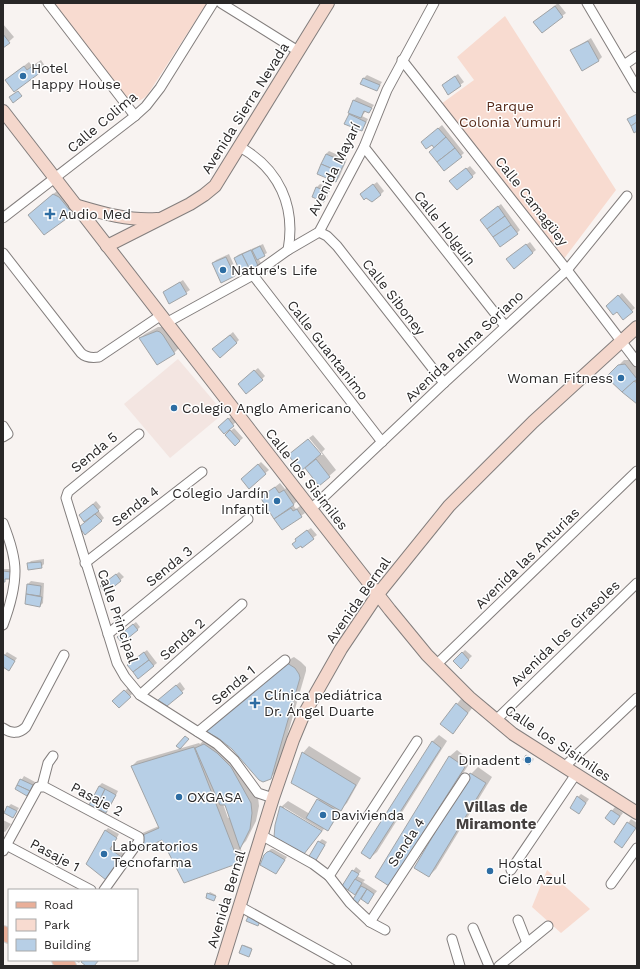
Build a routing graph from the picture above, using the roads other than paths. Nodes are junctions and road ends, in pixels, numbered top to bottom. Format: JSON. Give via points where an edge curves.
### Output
{"nodes":[{"id":1,"x":48,"y":3,"type":"edge"},
{"id":2,"x":213,"y":3,"type":"edge"},
{"id":3,"x":221,"y":3,"type":"edge"},
{"id":4,"x":328,"y":3,"type":"edge"},
{"id":5,"x":434,"y":3,"type":"edge"},
{"id":6,"x":586,"y":3,"type":"edge"},
{"id":7,"x":298,"y":51,"type":"junction"},
{"id":8,"x":637,"y":56,"type":"edge"},
{"id":9,"x":402,"y":60,"type":"junction"},
{"id":10,"x":624,"y":65,"type":"junction"},
{"id":11,"x":637,"y":88,"type":"edge"},
{"id":12,"x":3,"y":111,"type":"edge"},
{"id":13,"x":135,"y":116,"type":"junction"},
{"id":14,"x":240,"y":147,"type":"junction"},
{"id":15,"x":364,"y":147,"type":"junction"},
{"id":16,"x":55,"y":178,"type":"junction"},
{"id":17,"x":627,"y":196,"type":"dead end"},
{"id":18,"x":75,"y":205,"type":"junction"},
{"id":19,"x":3,"y":218,"type":"edge"},
{"id":20,"x":160,"y":219,"type":"junction"},
{"id":21,"x":319,"y":232,"type":"junction"},
{"id":22,"x":107,"y":246,"type":"junction"},
{"id":23,"x":288,"y":250,"type":"junction"},
{"id":24,"x":3,"y":253,"type":"edge"},
{"id":25,"x":567,"y":270,"type":"junction"},
{"id":26,"x":252,"y":275,"type":"junction"},
{"id":27,"x":163,"y":319,"type":"junction"},
{"id":28,"x":505,"y":326,"type":"junction"},
{"id":29,"x":637,"y":327,"type":"edge"},
{"id":30,"x":621,"y":341,"type":"junction"},
{"id":31,"x":637,"y":362,"type":"edge"},
{"id":32,"x":444,"y":383,"type":"junction"},
{"id":33,"x":3,"y":426,"type":"edge"},
{"id":34,"x":138,"y":434,"type":"dead end"},
{"id":35,"x":3,"y":437,"type":"edge"},
{"id":36,"x":382,"y":442,"type":"junction"},
{"id":37,"x":202,"y":472,"type":"dead end"},
{"id":38,"x":637,"y":472,"type":"edge"},
{"id":39,"x":68,"y":492,"type":"joint"},
{"id":40,"x":311,"y":509,"type":"junction"},
{"id":41,"x":248,"y":519,"type":"dead end"},
{"id":42,"x":3,"y":523,"type":"edge"},
{"id":43,"x":85,"y":563,"type":"junction"},
{"id":44,"x":637,"y":583,"type":"edge"},
{"id":45,"x":378,"y":594,"type":"junction"},
{"id":46,"x":242,"y":604,"type":"dead end"},
{"id":47,"x":3,"y":626,"type":"edge"},
{"id":48,"x":108,"y":634,"type":"junction"},
{"id":49,"x":64,"y":655,"type":"dead end"},
{"id":50,"x":285,"y":660,"type":"dead end"},
{"id":51,"x":436,"y":665,"type":"junction"},
{"id":52,"x":140,"y":695,"type":"junction"},
{"id":53,"x":637,"y":698,"type":"edge"},
{"id":54,"x":496,"y":720,"type":"junction"},
{"id":55,"x":3,"y":728,"type":"edge"},
{"id":56,"x":198,"y":732,"type":"junction"},
{"id":57,"x":418,"y":741,"type":"dead end"},
{"id":58,"x":53,"y":756,"type":"dead end"},
{"id":59,"x":564,"y":767,"type":"junction"},
{"id":60,"x":576,"y":774,"type":"junction"},
{"id":61,"x":465,"y":778,"type":"dead end"},
{"id":62,"x":40,"y":787,"type":"junction"},
{"id":63,"x":273,"y":798,"type":"junction"},
{"id":64,"x":637,"y":813,"type":"edge"},
{"id":65,"x":261,"y":835,"type":"junction"},
{"id":66,"x":5,"y":848,"type":"edge"},
{"id":67,"x":637,"y":848,"type":"edge"},
{"id":68,"x":511,"y":870,"type":"dead end"},
{"id":69,"x":329,"y":876,"type":"junction"},
{"id":70,"x":611,"y":884,"type":"dead end"},
{"id":71,"x":89,"y":889,"type":"edge"},
{"id":72,"x":105,"y":889,"type":"edge"},
{"id":73,"x":239,"y":906,"type":"junction"},
{"id":74,"x":518,"y":920,"type":"dead end"},
{"id":75,"x":370,"y":922,"type":"junction"},
{"id":76,"x":548,"y":926,"type":"dead end"},
{"id":77,"x":473,"y":928,"type":"dead end"},
{"id":78,"x":386,"y":930,"type":"dead end"},
{"id":79,"x":452,"y":939,"type":"dead end"},
{"id":80,"x":527,"y":943,"type":"junction"},
{"id":81,"x":221,"y":966,"type":"edge"},
{"id":82,"x":347,"y":966,"type":"edge"},
{"id":83,"x":460,"y":966,"type":"edge"},
{"id":84,"x":489,"y":966,"type":"edge"},
{"id":85,"x":499,"y":966,"type":"edge"}],
"edges":[{"from":1,"to":13,"type":"street"},
{"from":2,"to":13,"type":"street","name":"Calle Colima","via":[[160,88]]},
{"from":3,"to":7,"type":"street"},
{"from":4,"to":7,"type":"main road","name":"Avenida Sierra Nevada"},
{"from":5,"to":9,"type":"street","name":"Avenida Mayarí"},
{"from":6,"to":10,"type":"street"},
{"from":7,"to":14,"type":"main road","name":"Avenida Sierra Nevada"},
{"from":8,"to":10,"type":"street"},
{"from":9,"to":15,"type":"street","name":"Avenida Mayarí"},
{"from":9,"to":25,"type":"street","name":"Calle Camagüey"},
{"from":10,"to":11,"type":"street"},
{"from":12,"to":16,"type":"main road","name":"Calle los Sisimiles"},
{"from":13,"to":16,"type":"street","name":"Calle Colima"},
{"from":14,"to":20,"type":"main road","name":"Avenida Sierra Nevada","via":[[210,190],[190,204]]},
{"from":14,"to":23,"type":"street","via":[[267,167],[281,188],[290,217],[291,238]]},
{"from":15,"to":21,"type":"street","name":"Avenida Mayarí"},
{"from":15,"to":28,"type":"street","name":"Calle Holguín"},
{"from":16,"to":18,"type":"main road","name":"Calle los Sisimiles"},
{"from":16,"to":19,"type":"street","name":"Calle Colima"},
{"from":17,"to":25,"type":"street","name":"Avenida Palma Soriano"},
{"from":18,"to":20,"type":"main road","via":[[118,217]]},
{"from":18,"to":22,"type":"main road","name":"Calle los Sisimiles"},
{"from":20,"to":22,"type":"main road","name":"Avenida Sierra Nevada"},
{"from":21,"to":23,"type":"street","name":"Avenida Mayarí"},
{"from":21,"to":32,"type":"street","name":"Calle Siboney","via":[[337,246]]},
{"from":22,"to":27,"type":"main road","name":"Calle los Sisimiles"},
{"from":23,"to":26,"type":"street","name":"Avenida Mayarí"},
{"from":24,"to":27,"type":"street","name":"Avenida Mayarí","via":[[84,356],[99,357]]},
{"from":25,"to":28,"type":"street","name":"Avenida Palma Soriano"},
{"from":25,"to":30,"type":"street","name":"Calle Camagüey"},
{"from":26,"to":27,"type":"street","name":"Avenida Mayarí"},
{"from":26,"to":36,"type":"street","name":"Calle Guantanimo"},
{"from":27,"to":40,"type":"main road","name":"Calle los Sisimiles"},
{"from":28,"to":32,"type":"street","name":"Avenida Palma Soriano"},
{"from":29,"to":30,"type":"main road","name":"Avenida Bernal"},
{"from":30,"to":31,"type":"street","name":"Calle Camagüey"},
{"from":30,"to":45,"type":"main road","name":"Avenida Bernal","via":[[533,422],[449,506]]},
{"from":32,"to":36,"type":"street","name":"Avenida Palma Soriano"},
{"from":33,"to":35,"type":"street","via":[[8,434]]},
{"from":34,"to":39,"type":"street","name":"Senda 5"},
{"from":36,"to":40,"type":"street","name":"Avenida Palma Soriano"},
{"from":37,"to":43,"type":"street","name":"Senda 4"},
{"from":38,"to":51,"type":"street","name":"Avenida las Anturias"},
{"from":39,"to":43,"type":"street","name":"Calle Principal","via":[[66,498]]},
{"from":40,"to":45,"type":"main road","name":"Calle los Sisimiles"},
{"from":41,"to":48,"type":"street","name":"Senda 3"},
{"from":42,"to":47,"type":"street","via":[[10,541],[15,571],[11,599]]},
{"from":43,"to":48,"type":"street","name":"Calle Principal"},
{"from":44,"to":54,"type":"street","name":"Avenida los Girasoles"},
{"from":45,"to":51,"type":"main road","name":"Calle los Sisimiles"},
{"from":45,"to":63,"type":"main road","name":"Avenida Bernal","via":[[338,654],[303,716]]},
{"from":46,"to":52,"type":"street","name":"Senda 2"},
{"from":48,"to":52,"type":"street","name":"Calle Principal","via":[[120,671]]},
{"from":49,"to":55,"type":"street","via":[[26,727],[14,733]]},
{"from":50,"to":56,"type":"street","name":"Senda 1"},
{"from":51,"to":54,"type":"main road","name":"Calle los Sisimiles"},
{"from":52,"to":56,"type":"street","name":"Calle Principal"},
{"from":53,"to":59,"type":"street"},
{"from":54,"to":59,"type":"main road","name":"Calle los Sisimiles"},
{"from":56,"to":63,"type":"street","name":"Calle Principal","via":[[227,753],[258,793]]},
{"from":57,"to":69,"type":"street"},
{"from":58,"to":62,"type":"street"},
{"from":59,"to":60,"type":"main road","name":"Calle los Sisimiles"},
{"from":60,"to":64,"type":"main road","name":"Calle los Sisimiles"},
{"from":60,"to":68,"type":"street"},
{"from":61,"to":75,"type":"street","name":"Senda 4"},
{"from":62,"to":66,"type":"street"},
{"from":62,"to":72,"type":"street","name":"Pasaje 2","via":[[139,837],[139,842]]},
{"from":63,"to":65,"type":"main road","name":"Avenida Bernal"},
{"from":65,"to":69,"type":"street","via":[[313,864]]},
{"from":65,"to":73,"type":"main road","name":"Avenida Bernal"},
{"from":66,"to":71,"type":"street","name":"Pasaje 1"},
{"from":67,"to":70,"type":"street"},
{"from":69,"to":75,"type":"street","via":[[350,903]]},
{"from":73,"to":81,"type":"main road","name":"Avenida Bernal"},
{"from":73,"to":82,"type":"street"},
{"from":74,"to":80,"type":"street"},
{"from":75,"to":78,"type":"street"},
{"from":76,"to":80,"type":"street"},
{"from":77,"to":84,"type":"street"},
{"from":79,"to":83,"type":"street"},
{"from":80,"to":85,"type":"street"}]}
